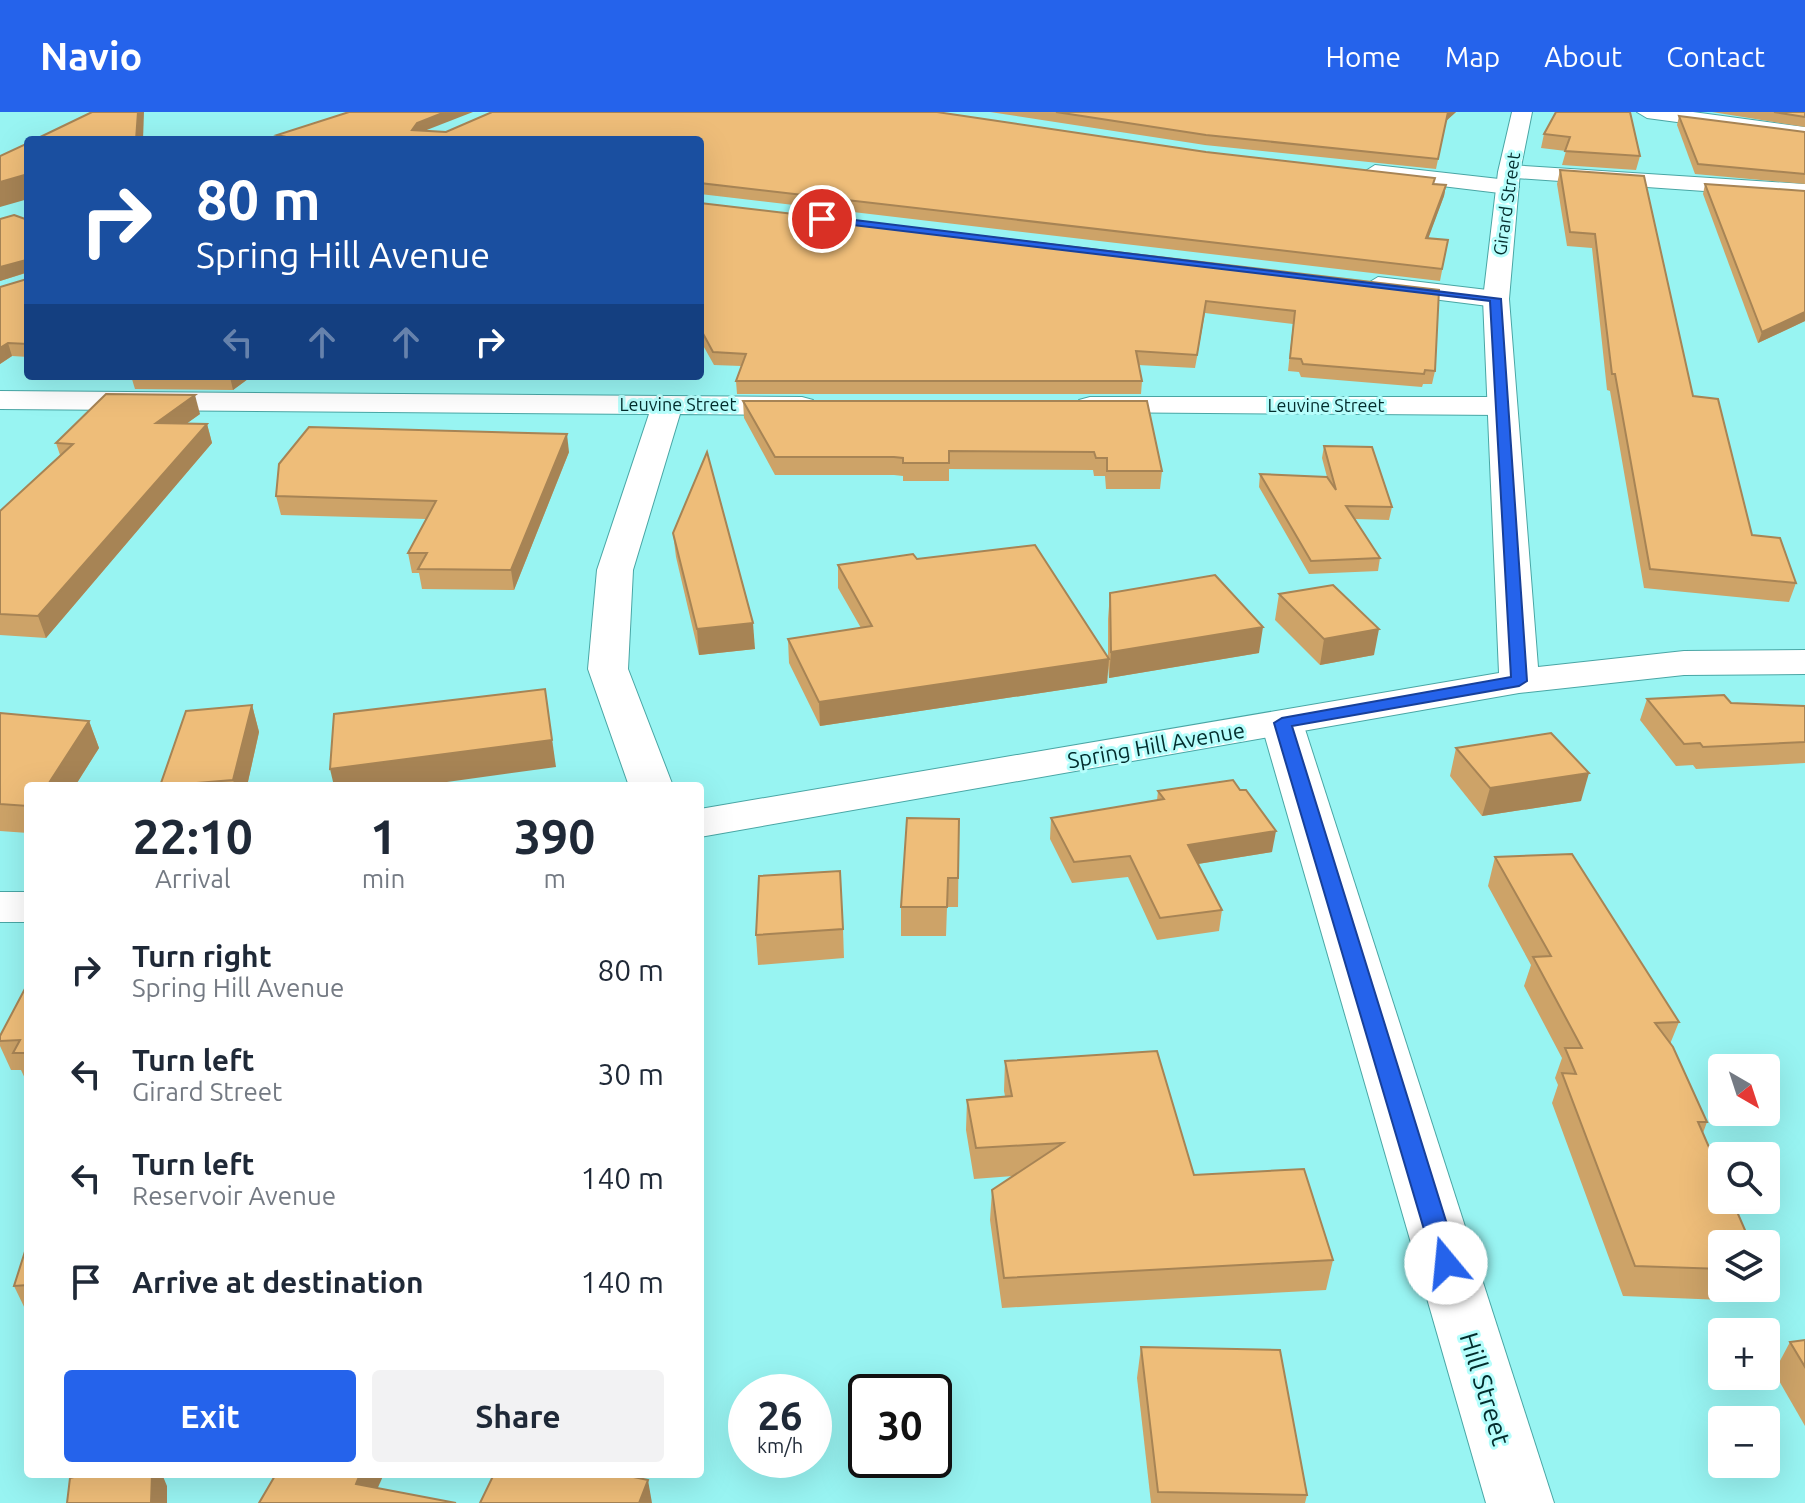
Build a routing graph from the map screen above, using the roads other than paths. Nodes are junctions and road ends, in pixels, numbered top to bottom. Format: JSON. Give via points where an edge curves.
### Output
{"nodes":[{"id":1,"x":1522,"y":112,"type":"edge"},
{"id":2,"x":1647,"y":112,"type":"edge"},
{"id":3,"x":1805,"y":133,"type":"edge"},
{"id":4,"x":1356,"y":170,"type":"edge"},
{"id":5,"x":1508,"y":179,"type":"junction"},
{"id":6,"x":1805,"y":191,"type":"edge"},
{"id":7,"x":1355,"y":282,"type":"edge"},
{"id":8,"x":1496,"y":299,"type":"junction"},
{"id":9,"x":7,"y":406,"type":"edge"},
{"id":10,"x":667,"y":406,"type":"junction"},
{"id":11,"x":824,"y":406,"type":"edge"},
{"id":12,"x":1060,"y":406,"type":"edge"},
{"id":13,"x":1500,"y":406,"type":"junction"},
{"id":14,"x":1805,"y":662,"type":"edge"},
{"id":15,"x":1519,"y":681,"type":"junction"},
{"id":16,"x":1282,"y":723,"type":"junction"},
{"id":17,"x":650,"y":782,"type":"edge"},
{"id":18,"x":704,"y":822,"type":"edge"},
{"id":19,"x":0,"y":907,"type":"edge"},
{"id":20,"x":24,"y":907,"type":"edge"},
{"id":21,"x":1520,"y":1503,"type":"edge"}],
"edges":[{"from":1,"to":5,"type":"street","name":"Girard Street"},
{"from":2,"to":3,"type":"street"},
{"from":4,"to":5,"type":"street"},
{"from":5,"to":6,"type":"street"},
{"from":5,"to":8,"type":"street","name":"Girard Street"},
{"from":7,"to":8,"type":"street"},
{"from":8,"to":13,"type":"street","name":"Girard Street"},
{"from":9,"to":10,"type":"street","name":"Leuvine Street"},
{"from":10,"to":11,"type":"street","name":"Leuvine Street"},
{"from":10,"to":17,"type":"street","via":[[615,570],[608,669]]},
{"from":12,"to":13,"type":"street","name":"Leuvine Street"},
{"from":13,"to":15,"type":"street","name":"Girard Street"},
{"from":14,"to":15,"type":"street","name":"Spring Hill Avenue","via":[[1684,663]]},
{"from":15,"to":16,"type":"street","name":"Spring Hill Avenue"},
{"from":16,"to":18,"type":"street","name":"Spring Hill Avenue"},
{"from":16,"to":21,"type":"street","name":"Hill Street"},
{"from":19,"to":20,"type":"street"}]}
